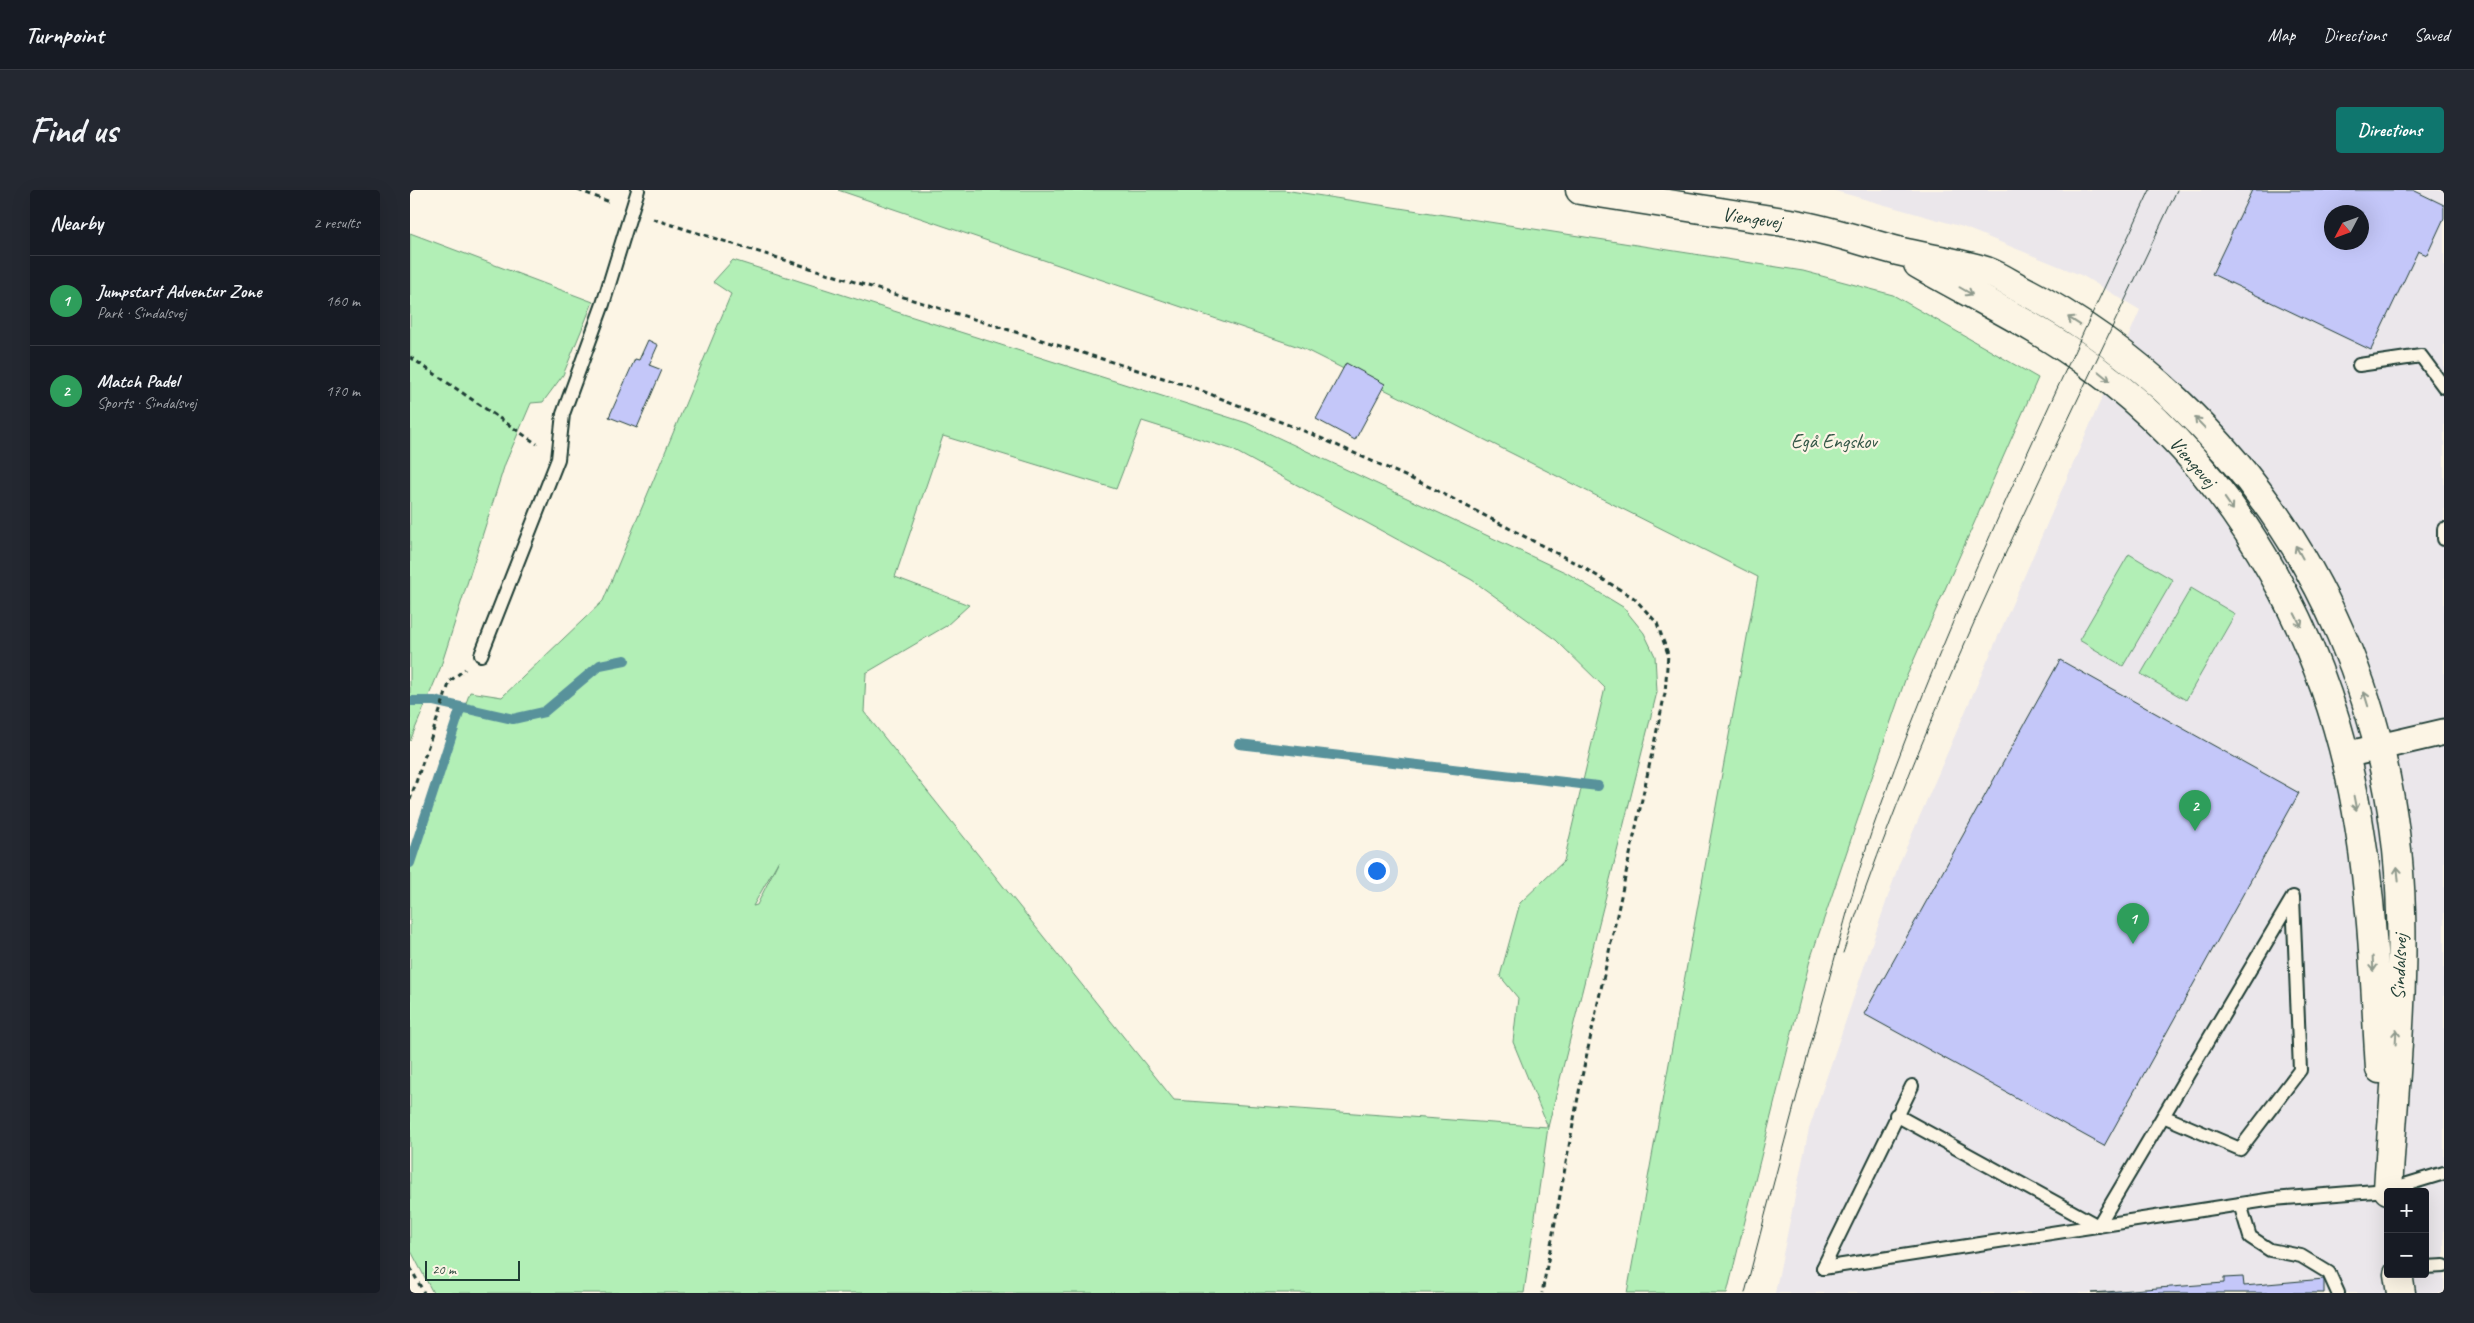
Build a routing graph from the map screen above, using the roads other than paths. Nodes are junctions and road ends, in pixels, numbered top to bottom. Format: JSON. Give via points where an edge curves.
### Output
{"nodes":[{"id":1,"x":638,"y":190,"type":"edge"},
{"id":2,"x":1580,"y":190,"type":"edge"},
{"id":3,"x":1893,"y":250,"type":"junction"},
{"id":4,"x":2359,"y":365,"type":"dead end"},
{"id":5,"x":2444,"y":387,"type":"edge"},
{"id":6,"x":2444,"y":529,"type":"edge"},
{"id":7,"x":2444,"y":539,"type":"edge"},
{"id":8,"x":481,"y":656,"type":"dead end"},
{"id":9,"x":2444,"y":732,"type":"edge"},
{"id":10,"x":2380,"y":746,"type":"junction"},
{"id":11,"x":2345,"y":755,"type":"junction"},
{"id":12,"x":1912,"y":1086,"type":"dead end"},
{"id":13,"x":1896,"y":1115,"type":"junction"},
{"id":14,"x":2163,"y":1116,"type":"junction"},
{"id":15,"x":2444,"y":1173,"type":"edge"},
{"id":16,"x":2388,"y":1188,"type":"edge"},
{"id":17,"x":2388,"y":1188,"type":"edge"},
{"id":18,"x":2397,"y":1188,"type":"edge"},
{"id":19,"x":2384,"y":1191,"type":"edge"},
{"id":20,"x":2240,"y":1204,"type":"junction"},
{"id":21,"x":2098,"y":1226,"type":"junction"},
{"id":22,"x":2444,"y":1266,"type":"edge"},
{"id":23,"x":2429,"y":1267,"type":"edge"},
{"id":24,"x":2399,"y":1278,"type":"edge"},
{"id":25,"x":2338,"y":1293,"type":"edge"},
{"id":26,"x":2401,"y":1293,"type":"edge"}],
"edges":[{"from":1,"to":8,"type":"lane","via":[[603,304],[563,414],[558,459]]},
{"from":2,"to":3,"type":"street","name":"Viengevej","via":[[1799,225]]},
{"from":10,"to":3,"type":"street","name":"Viengevej","one_way":true,"via":[[2352,659],[2294,544],[2250,481],[2202,425],[2153,379],[2106,342],[2042,300],[1987,272]]},
{"from":3,"to":11,"type":"street","name":"Viengevej","one_way":true,"via":[[2027,324],[2074,354],[2136,401],[2179,444],[2226,500],[2267,561],[2301,626],[2326,688]]},
{"from":4,"to":5,"type":"lane","via":[[2421,356]]},
{"from":6,"to":7,"type":"lane"},
{"from":9,"to":10,"type":"street"},
{"from":10,"to":11,"type":"street"},
{"from":16,"to":10,"type":"street","name":"Sindalsvej","one_way":true,"via":[[2401,912],[2394,829]]},
{"from":11,"to":17,"type":"street","name":"Sindalsvej","one_way":true,"via":[[2360,831],[2370,915]]},
{"from":12,"to":13,"type":"lane"},
{"from":13,"to":21,"type":"lane"},
{"from":13,"to":21,"type":"lane","via":[[1823,1268]]},
{"from":14,"to":14,"type":"lane","via":[[2238,989],[2294,897],[2300,1070],[2240,1149]]},
{"from":14,"to":21,"type":"lane"},
{"from":15,"to":18,"type":"lane"},
{"from":19,"to":20,"type":"lane"},
{"from":20,"to":21,"type":"lane"},
{"from":20,"to":25,"type":"lane","via":[[2250,1237],[2270,1250],[2301,1256],[2329,1273]]},
{"from":22,"to":23,"type":"lane"},
{"from":24,"to":26,"type":"street"}]}
